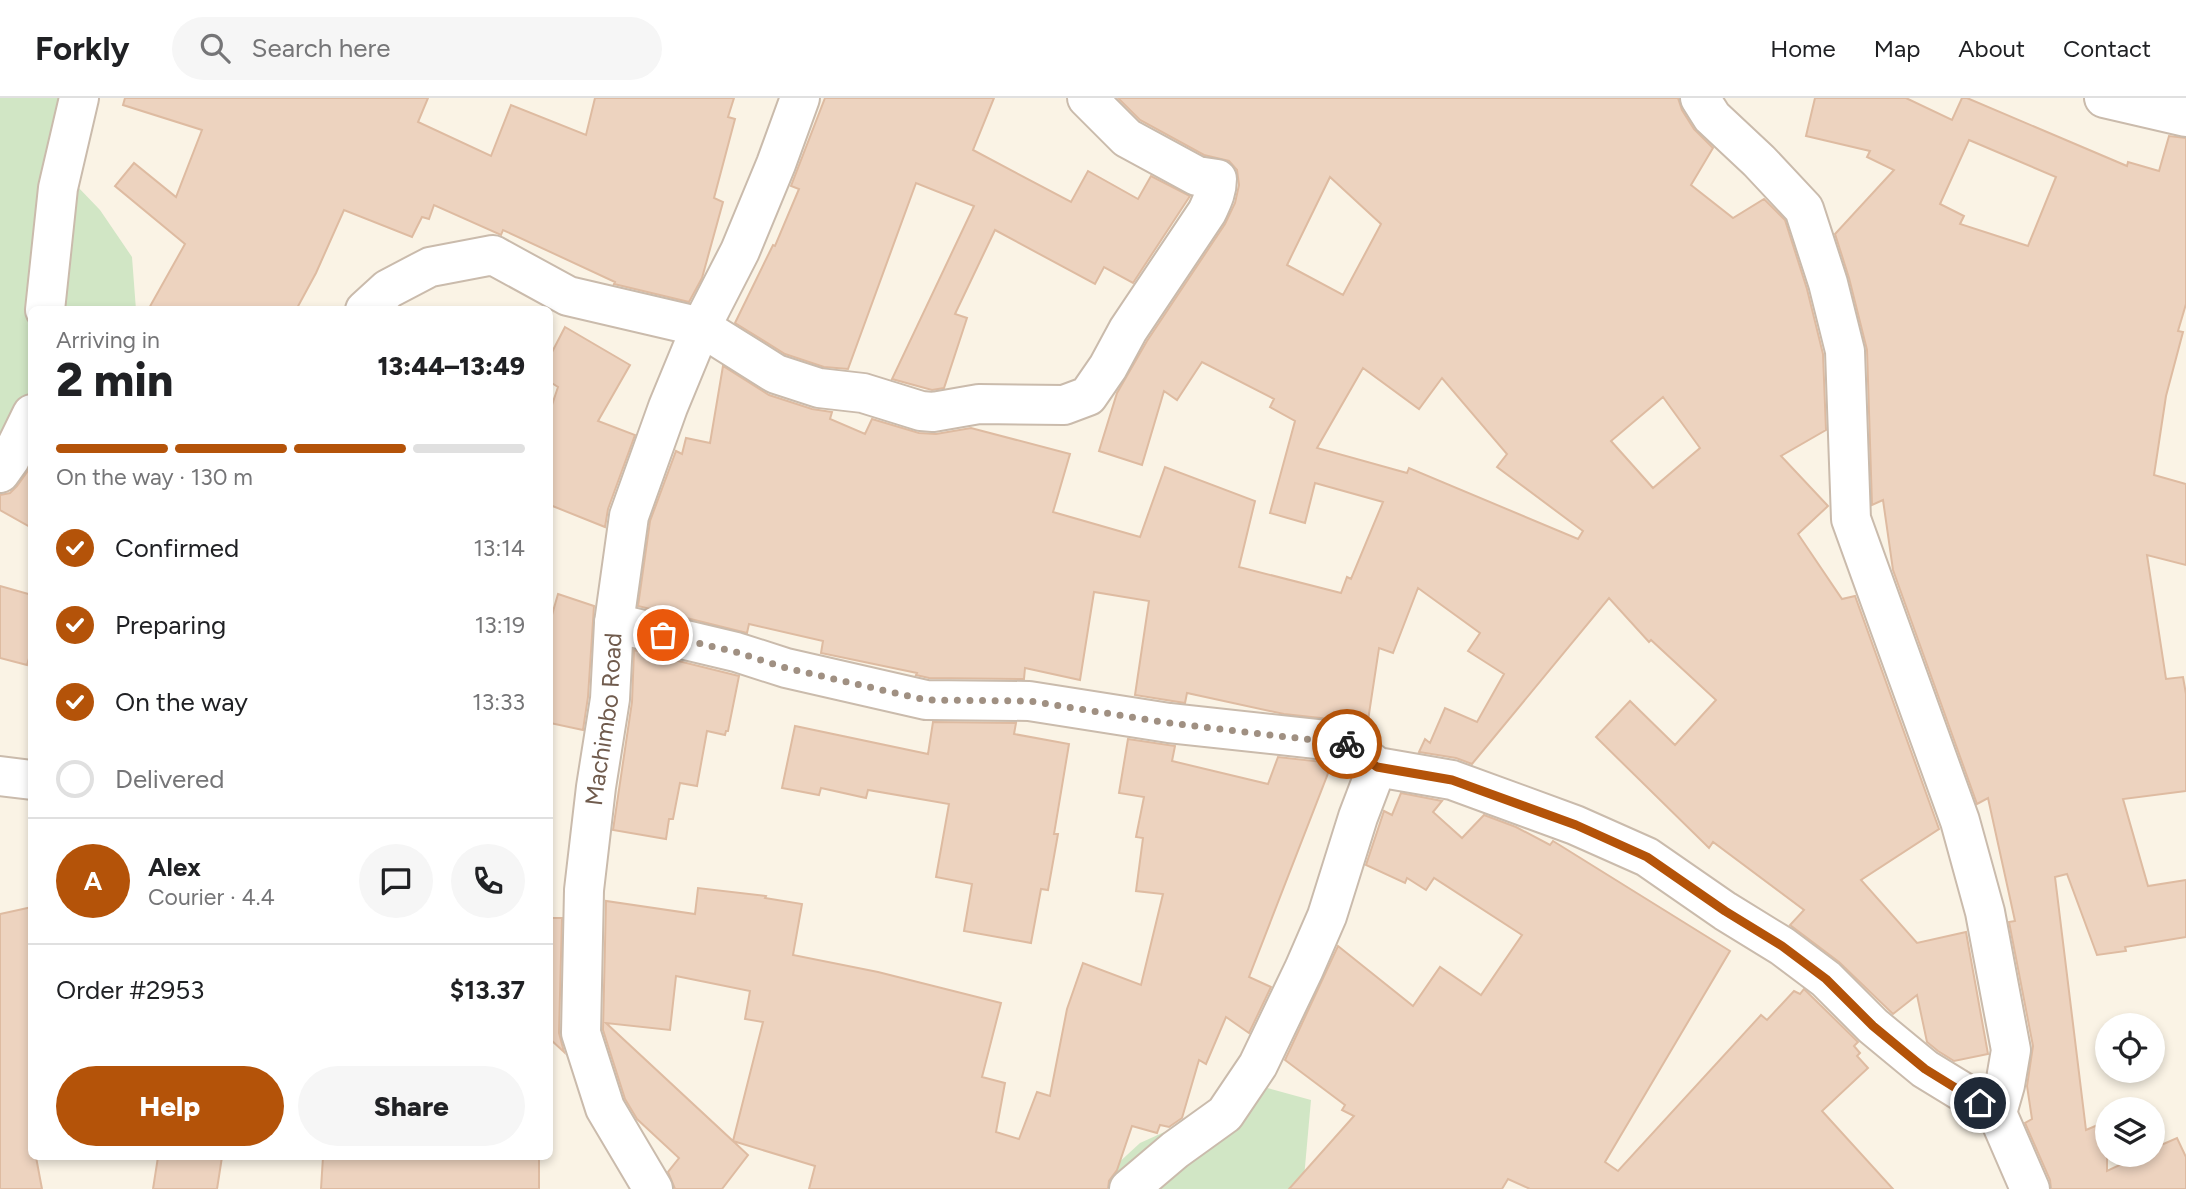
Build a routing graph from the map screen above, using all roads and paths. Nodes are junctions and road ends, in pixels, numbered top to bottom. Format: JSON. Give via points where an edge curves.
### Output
{"nodes":[{"id":1,"x":79,"y":98,"type":"edge"},
{"id":2,"x":800,"y":98,"type":"edge"},
{"id":3,"x":1087,"y":98,"type":"edge"},
{"id":4,"x":1700,"y":98,"type":"edge"},
{"id":5,"x":2104,"y":98,"type":"edge"},
{"id":6,"x":2186,"y":117,"type":"edge"},
{"id":7,"x":45,"y":306,"type":"edge"},
{"id":8,"x":369,"y":306,"type":"edge"},
{"id":9,"x":701,"y":327,"type":"junction"},
{"id":10,"x":28,"y":423,"type":"edge"},
{"id":11,"x":0,"y":473,"type":"edge"},
{"id":12,"x":614,"y":623,"type":"junction"},
{"id":13,"x":1377,"y":767,"type":"junction"},
{"id":14,"x":0,"y":776,"type":"edge"},
{"id":15,"x":28,"y":780,"type":"edge"},
{"id":16,"x":1997,"y":1113,"type":"junction"},
{"id":17,"x":653,"y":1189,"type":"edge"},
{"id":18,"x":1129,"y":1189,"type":"edge"},
{"id":19,"x":2030,"y":1189,"type":"edge"}],
"edges":[{"from":1,"to":7,"type":"street","via":[[58,188]]},
{"from":2,"to":9,"type":"street","name":"Machimbo Road","via":[[740,251]]},
{"from":3,"to":9,"type":"street","via":[[1127,138],[1197,176],[1217,179],[1207,212],[1088,396],[1064,405],[979,404],[921,411],[776,374]]},
{"from":4,"to":16,"type":"street","via":[[1712,117],[1804,209],[1828,283],[1845,351],[1851,519],[1961,821],[1985,912],[2011,1050]]},
{"from":5,"to":6,"type":"street"},
{"from":8,"to":9,"type":"street","via":[[388,289],[430,267],[493,255],[568,296]]},
{"from":9,"to":12,"type":"street","name":"Machimbo Road","via":[[629,516]]},
{"from":10,"to":11,"type":"street"},
{"from":12,"to":13,"type":"street","via":[[926,700],[1029,701],[1169,723],[1344,742]]},
{"from":12,"to":17,"type":"street","name":"Machimbo Road","via":[[610,699],[584,890],[581,1033],[605,1108]]},
{"from":13,"to":16,"type":"street","via":[[1452,780],[1576,825],[1647,857],[1782,946],[1826,979],[1925,1069]]},
{"from":13,"to":18,"type":"street","via":[[1327,916],[1258,1065],[1225,1114]]},
{"from":14,"to":15,"type":"street"},
{"from":16,"to":19,"type":"street"}]}
